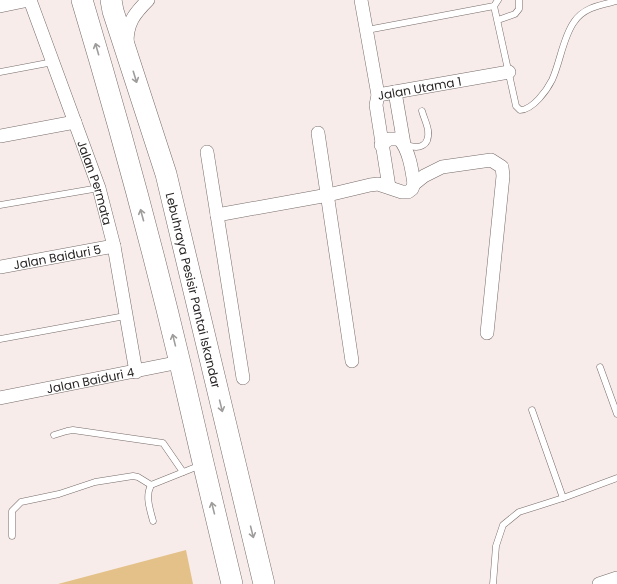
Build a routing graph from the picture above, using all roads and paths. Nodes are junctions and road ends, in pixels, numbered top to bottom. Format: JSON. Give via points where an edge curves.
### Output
{"nodes":[{"id":1,"x":30,"y":0,"type":"edge"},
{"id":2,"x":82,"y":0,"type":"edge"},
{"id":3,"x":111,"y":0,"type":"edge"},
{"id":4,"x":148,"y":0,"type":"edge"},
{"id":5,"x":361,"y":0,"type":"edge"},
{"id":6,"x":498,"y":0,"type":"edge"},
{"id":7,"x":519,"y":0,"type":"edge"},
{"id":8,"x":617,"y":1,"type":"edge"},
{"id":9,"x":0,"y":6,"type":"edge"},
{"id":10,"x":494,"y":6,"type":"junction"},
{"id":11,"x":498,"y":20,"type":"junction"},
{"id":12,"x":367,"y":30,"type":"junction"},
{"id":13,"x":127,"y":52,"type":"junction"},
{"id":14,"x":53,"y":62,"type":"junction"},
{"id":15,"x":0,"y":72,"type":"edge"},
{"id":16,"x":509,"y":72,"type":"junction"},
{"id":17,"x":394,"y":92,"type":"junction"},
{"id":18,"x":378,"y":95,"type":"junction"},
{"id":19,"x":422,"y":111,"type":"dead end"},
{"id":20,"x":75,"y":122,"type":"junction"},
{"id":21,"x":318,"y":133,"type":"dead end"},
{"id":22,"x":0,"y":136,"type":"edge"},
{"id":23,"x":404,"y":144,"type":"junction"},
{"id":24,"x":381,"y":145,"type":"junction"},
{"id":25,"x":207,"y":152,"type":"dead end"},
{"id":26,"x":414,"y":184,"type":"junction"},
{"id":27,"x":389,"y":187,"type":"junction"},
{"id":28,"x":99,"y":188,"type":"junction"},
{"id":29,"x":328,"y":195,"type":"junction"},
{"id":30,"x":0,"y":205,"type":"edge"},
{"id":31,"x":217,"y":215,"type":"junction"},
{"id":32,"x":114,"y":246,"type":"junction"},
{"id":33,"x":0,"y":267,"type":"edge"},
{"id":34,"x":125,"y":316,"type":"junction"},
{"id":35,"x":487,"y":333,"type":"dead end"},
{"id":36,"x":0,"y":339,"type":"edge"},
{"id":37,"x":352,"y":361,"type":"dead end"},
{"id":38,"x":180,"y":362,"type":"junction"},
{"id":39,"x":600,"y":367,"type":"dead end"},
{"id":40,"x":136,"y":372,"type":"junction"},
{"id":41,"x":243,"y":378,"type":"dead end"},
{"id":42,"x":0,"y":398,"type":"edge"},
{"id":43,"x":532,"y":410,"type":"dead end"},
{"id":44,"x":617,"y":414,"type":"edge"},
{"id":45,"x":54,"y":435,"type":"dead end"},
{"id":46,"x":203,"y":465,"type":"junction"},
{"id":47,"x":183,"y":472,"type":"junction"},
{"id":48,"x":617,"y":478,"type":"edge"},
{"id":49,"x":151,"y":485,"type":"junction"},
{"id":50,"x":563,"y":498,"type":"junction"},
{"id":51,"x":153,"y":521,"type":"dead end"},
{"id":52,"x":12,"y":536,"type":"dead end"},
{"id":53,"x":617,"y":578,"type":"edge"},
{"id":54,"x":232,"y":584,"type":"edge"},
{"id":55,"x":264,"y":584,"type":"edge"},
{"id":56,"x":493,"y":584,"type":"edge"},
{"id":57,"x":599,"y":584,"type":"edge"}],
"edges":[{"from":1,"to":9,"type":"street"},
{"from":1,"to":14,"type":"street","name":"Jalan Permata"},
{"from":38,"to":2,"type":"highway","one_way":true,"via":[[118,124]]},
{"from":3,"to":13,"type":"highway","name":"Lebuhraya Pesisir Pantai Iskandar"},
{"from":4,"to":13,"type":"street","via":[[135,14],[127,32]]},
{"from":5,"to":12,"type":"street","name":"Jalan Utama 1"},
{"from":6,"to":10,"type":"lane"},
{"from":7,"to":11,"type":"lane","via":[[519,10],[515,14]]},
{"from":8,"to":16,"type":"lane","via":[[590,7],[574,22],[552,80],[539,99],[524,110],[516,106]]},
{"from":10,"to":11,"type":"lane"},
{"from":10,"to":12,"type":"lane"},
{"from":11,"to":16,"type":"lane"},
{"from":12,"to":18,"type":"street","name":"Jalan Utama 1"},
{"from":13,"to":55,"type":"highway","name":"Lebuhraya Pesisir Pantai Iskandar","one_way":true,"via":[[166,174]]},
{"from":14,"to":15,"type":"lane"},
{"from":14,"to":20,"type":"street","name":"Jalan Permata"},
{"from":16,"to":17,"type":"street","name":"Jalan Utama 1"},
{"from":17,"to":18,"type":"street","name":"Jalan Utama 1"},
{"from":17,"to":23,"type":"street"},
{"from":18,"to":24,"type":"street","via":[[376,106]]},
{"from":19,"to":23,"type":"lane","via":[[428,131],[427,140],[418,148]]},
{"from":20,"to":22,"type":"street"},
{"from":20,"to":28,"type":"street","name":"Jalan Permata"},
{"from":21,"to":29,"type":"street"},
{"from":23,"to":24,"type":"street","via":[[398,139],[389,139]]},
{"from":23,"to":26,"type":"street"},
{"from":24,"to":27,"type":"street"},
{"from":25,"to":31,"type":"street"},
{"from":26,"to":27,"type":"street","via":[[408,192]]},
{"from":26,"to":35,"type":"street","via":[[442,168],[491,160],[502,166]]},
{"from":27,"to":29,"type":"street","via":[[370,185]]},
{"from":28,"to":30,"type":"lane"},
{"from":28,"to":32,"type":"street","name":"Jalan Permata"},
{"from":29,"to":31,"type":"street"},
{"from":29,"to":37,"type":"street"},
{"from":31,"to":41,"type":"street"},
{"from":32,"to":33,"type":"street","name":"Jalan Baiduri 5"},
{"from":32,"to":34,"type":"street","name":"Jalan Permata"},
{"from":34,"to":36,"type":"lane"},
{"from":34,"to":40,"type":"street","name":"Jalan Permata"},
{"from":38,"to":40,"type":"street","name":"Jalan Baiduri 4"},
{"from":38,"to":46,"type":"highway"},
{"from":39,"to":44,"type":"lane"},
{"from":40,"to":42,"type":"street","name":"Jalan Baiduri 4"},
{"from":43,"to":50,"type":"lane"},
{"from":45,"to":47,"type":"lane","via":[[73,430],[163,443]]},
{"from":46,"to":47,"type":"lane"},
{"from":54,"to":46,"type":"highway","one_way":true},
{"from":47,"to":49,"type":"lane"},
{"from":48,"to":50,"type":"lane"},
{"from":49,"to":51,"type":"lane","via":[[148,498]]},
{"from":49,"to":52,"type":"lane","via":[[133,476],[95,482],[59,494],[21,502],[12,512]]},
{"from":50,"to":56,"type":"lane","via":[[520,512],[503,525],[496,546]]},
{"from":53,"to":57,"type":"street"}]}
